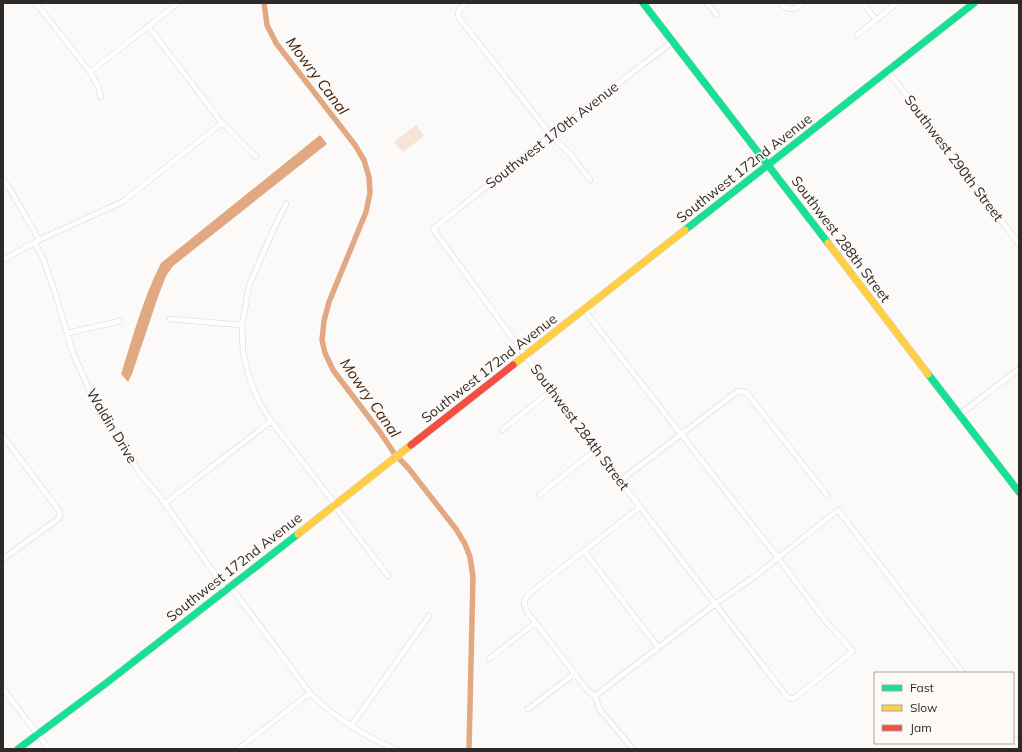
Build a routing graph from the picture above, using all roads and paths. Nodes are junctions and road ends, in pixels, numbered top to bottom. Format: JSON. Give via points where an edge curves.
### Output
{"nodes":[{"id":1,"x":36,"y":3,"type":"edge"},
{"id":2,"x":178,"y":3,"type":"edge"},
{"id":3,"x":467,"y":3,"type":"edge"},
{"id":4,"x":643,"y":3,"type":"edge"},
{"id":5,"x":707,"y":3,"type":"edge"},
{"id":6,"x":780,"y":3,"type":"edge"},
{"id":7,"x":803,"y":3,"type":"edge"},
{"id":8,"x":862,"y":3,"type":"edge"},
{"id":9,"x":897,"y":3,"type":"edge"},
{"id":10,"x":974,"y":3,"type":"edge"},
{"id":11,"x":717,"y":15,"type":"dead end"},
{"id":12,"x":876,"y":20,"type":"junction"},
{"id":13,"x":148,"y":26,"type":"junction"},
{"id":14,"x":857,"y":35,"type":"dead end"},
{"id":15,"x":672,"y":42,"type":"junction"},
{"id":16,"x":888,"y":71,"type":"junction"},
{"id":17,"x":90,"y":72,"type":"junction"},
{"id":18,"x":101,"y":96,"type":"dead end"},
{"id":19,"x":222,"y":123,"type":"junction"},
{"id":20,"x":551,"y":135,"type":"junction"},
{"id":21,"x":256,"y":157,"type":"dead end"},
{"id":22,"x":768,"y":165,"type":"junction"},
{"id":23,"x":3,"y":180,"type":"edge"},
{"id":24,"x":590,"y":180,"type":"dead end"},
{"id":25,"x":286,"y":204,"type":"dead end"},
{"id":26,"x":433,"y":229,"type":"joint"},
{"id":27,"x":37,"y":242,"type":"junction"},
{"id":28,"x":1019,"y":244,"type":"edge"},
{"id":29,"x":3,"y":260,"type":"edge"},
{"id":30,"x":584,"y":310,"type":"junction"},
{"id":31,"x":170,"y":319,"type":"dead end"},
{"id":32,"x":120,"y":321,"type":"dead end"},
{"id":33,"x":242,"y":325,"type":"junction"},
{"id":34,"x":68,"y":333,"type":"junction"},
{"id":35,"x":526,"y":355,"type":"junction"},
{"id":36,"x":1019,"y":368,"type":"edge"},
{"id":37,"x":552,"y":390,"type":"junction"},
{"id":38,"x":959,"y":415,"type":"junction"},
{"id":39,"x":271,"y":421,"type":"junction"},
{"id":40,"x":502,"y":430,"type":"dead end"},
{"id":41,"x":681,"y":435,"type":"junction"},
{"id":42,"x":3,"y":436,"type":"edge"},
{"id":43,"x":597,"y":449,"type":"junction"},
{"id":44,"x":620,"y":481,"type":"junction"},
{"id":45,"x":1019,"y":492,"type":"edge"},
{"id":46,"x":539,"y":495,"type":"dead end"},
{"id":47,"x":827,"y":495,"type":"dead end"},
{"id":48,"x":164,"y":504,"type":"junction"},
{"id":49,"x":334,"y":504,"type":"junction"},
{"id":50,"x":640,"y":507,"type":"junction"},
{"id":51,"x":584,"y":551,"type":"junction"},
{"id":52,"x":778,"y":558,"type":"junction"},
{"id":53,"x":3,"y":559,"type":"edge"},
{"id":54,"x":388,"y":576,"type":"dead end"},
{"id":55,"x":227,"y":588,"type":"junction"},
{"id":56,"x":715,"y":604,"type":"junction"},
{"id":57,"x":429,"y":616,"type":"dead end"},
{"id":58,"x":535,"y":623,"type":"junction"},
{"id":59,"x":658,"y":647,"type":"junction"},
{"id":60,"x":489,"y":659,"type":"dead end"},
{"id":61,"x":962,"y":672,"type":"edge"},
{"id":62,"x":574,"y":674,"type":"junction"},
{"id":63,"x":4,"y":689,"type":"edge"},
{"id":64,"x":310,"y":693,"type":"junction"},
{"id":65,"x":595,"y":696,"type":"junction"},
{"id":66,"x":528,"y":709,"type":"dead end"},
{"id":67,"x":351,"y":726,"type":"junction"},
{"id":68,"x":38,"y":734,"type":"junction"},
{"id":69,"x":242,"y":748,"type":"edge"},
{"id":70,"x":18,"y":749,"type":"edge"},
{"id":71,"x":49,"y":749,"type":"edge"},
{"id":72,"x":395,"y":749,"type":"edge"},
{"id":73,"x":633,"y":749,"type":"edge"}],
"edges":[{"from":1,"to":17,"type":"street"},
{"from":2,"to":13,"type":"street"},
{"from":3,"to":20,"type":"street","via":[[458,10],[459,18]]},
{"from":4,"to":15,"type":"street","name":"Southwest 288th Street"},
{"from":5,"to":11,"type":"street"},
{"from":6,"to":7,"type":"street","via":[[791,9]]},
{"from":8,"to":12,"type":"street"},
{"from":9,"to":12,"type":"street"},
{"from":10,"to":16,"type":"street","name":"Southwest 172nd Avenue"},
{"from":12,"to":14,"type":"street"},
{"from":13,"to":17,"type":"street"},
{"from":13,"to":19,"type":"street"},
{"from":15,"to":20,"type":"street","name":"Southwest 170th Avenue"},
{"from":15,"to":22,"type":"street","name":"Southwest 288th Street"},
{"from":16,"to":22,"type":"street","name":"Southwest 172nd Avenue"},
{"from":16,"to":28,"type":"street","name":"Southwest 290th Street"},
{"from":17,"to":18,"type":"street"},
{"from":19,"to":21,"type":"street"},
{"from":19,"to":27,"type":"street","via":[[122,202]]},
{"from":20,"to":24,"type":"street","via":[[571,155]]},
{"from":20,"to":26,"type":"street","name":"Southwest 170th Avenue"},
{"from":22,"to":30,"type":"street","name":"Southwest 172nd Avenue"},
{"from":22,"to":38,"type":"street","name":"Southwest 288th Street"},
{"from":23,"to":27,"type":"street","name":"Waldin Drive"},
{"from":25,"to":33,"type":"street","via":[[249,286]]},
{"from":26,"to":35,"type":"street","name":"Southwest 284th Street"},
{"from":27,"to":29,"type":"street"},
{"from":27,"to":34,"type":"street","name":"Waldin Drive"},
{"from":30,"to":35,"type":"street","name":"Southwest 172nd Avenue"},
{"from":30,"to":41,"type":"street"},
{"from":31,"to":33,"type":"street"},
{"from":32,"to":34,"type":"street"},
{"from":33,"to":39,"type":"street","via":[[243,352],[248,374],[258,400]]},
{"from":34,"to":48,"type":"street","name":"Waldin Drive","via":[[73,353],[96,405],[138,470]]},
{"from":35,"to":37,"type":"street","name":"Southwest 284th Street"},
{"from":35,"to":49,"type":"street","name":"Southwest 172nd Avenue"},
{"from":36,"to":38,"type":"street"},
{"from":37,"to":40,"type":"street"},
{"from":37,"to":43,"type":"street","name":"Southwest 284th Street"},
{"from":38,"to":45,"type":"street","name":"Southwest 288th Street"},
{"from":39,"to":48,"type":"street"},
{"from":39,"to":49,"type":"street"},
{"from":41,"to":44,"type":"street"},
{"from":41,"to":47,"type":"street","via":[[738,391],[746,392]]},
{"from":41,"to":52,"type":"street"},
{"from":42,"to":53,"type":"street","via":[[60,512],[58,519]]},
{"from":43,"to":44,"type":"street","name":"Southwest 284th Street"},
{"from":43,"to":46,"type":"street"},
{"from":44,"to":50,"type":"street","name":"Southwest 284th Street"},
{"from":48,"to":55,"type":"street","name":"Waldin Drive"},
{"from":49,"to":54,"type":"street"},
{"from":49,"to":55,"type":"street","name":"Southwest 172nd Avenue"},
{"from":50,"to":51,"type":"street"},
{"from":50,"to":56,"type":"street","name":"Southwest 284th Street"},
{"from":51,"to":58,"type":"street","via":[[526,597],[524,604]]},
{"from":51,"to":59,"type":"street"},
{"from":52,"to":56,"type":"street"},
{"from":52,"to":56,"type":"street","name":"Southwest 284th Street","via":[[827,623],[853,651],[793,699],[788,698]]},
{"from":52,"to":61,"type":"street","via":[[838,510]]},
{"from":55,"to":64,"type":"street","name":"Waldin Drive"},
{"from":55,"to":68,"type":"street","name":"Southwest 172nd Avenue"},
{"from":56,"to":59,"type":"street"},
{"from":57,"to":67,"type":"street"},
{"from":58,"to":60,"type":"street"},
{"from":58,"to":62,"type":"street"},
{"from":59,"to":65,"type":"street"},
{"from":62,"to":65,"type":"street"},
{"from":62,"to":66,"type":"street"},
{"from":63,"to":68,"type":"street"},
{"from":64,"to":67,"type":"street","name":"Waldin Drive"},
{"from":64,"to":69,"type":"street"},
{"from":65,"to":73,"type":"street","via":[[600,710]]},
{"from":67,"to":72,"type":"street","name":"Waldin Drive"},
{"from":68,"to":70,"type":"street","name":"Southwest 172nd Avenue"},
{"from":68,"to":71,"type":"street"}]}
